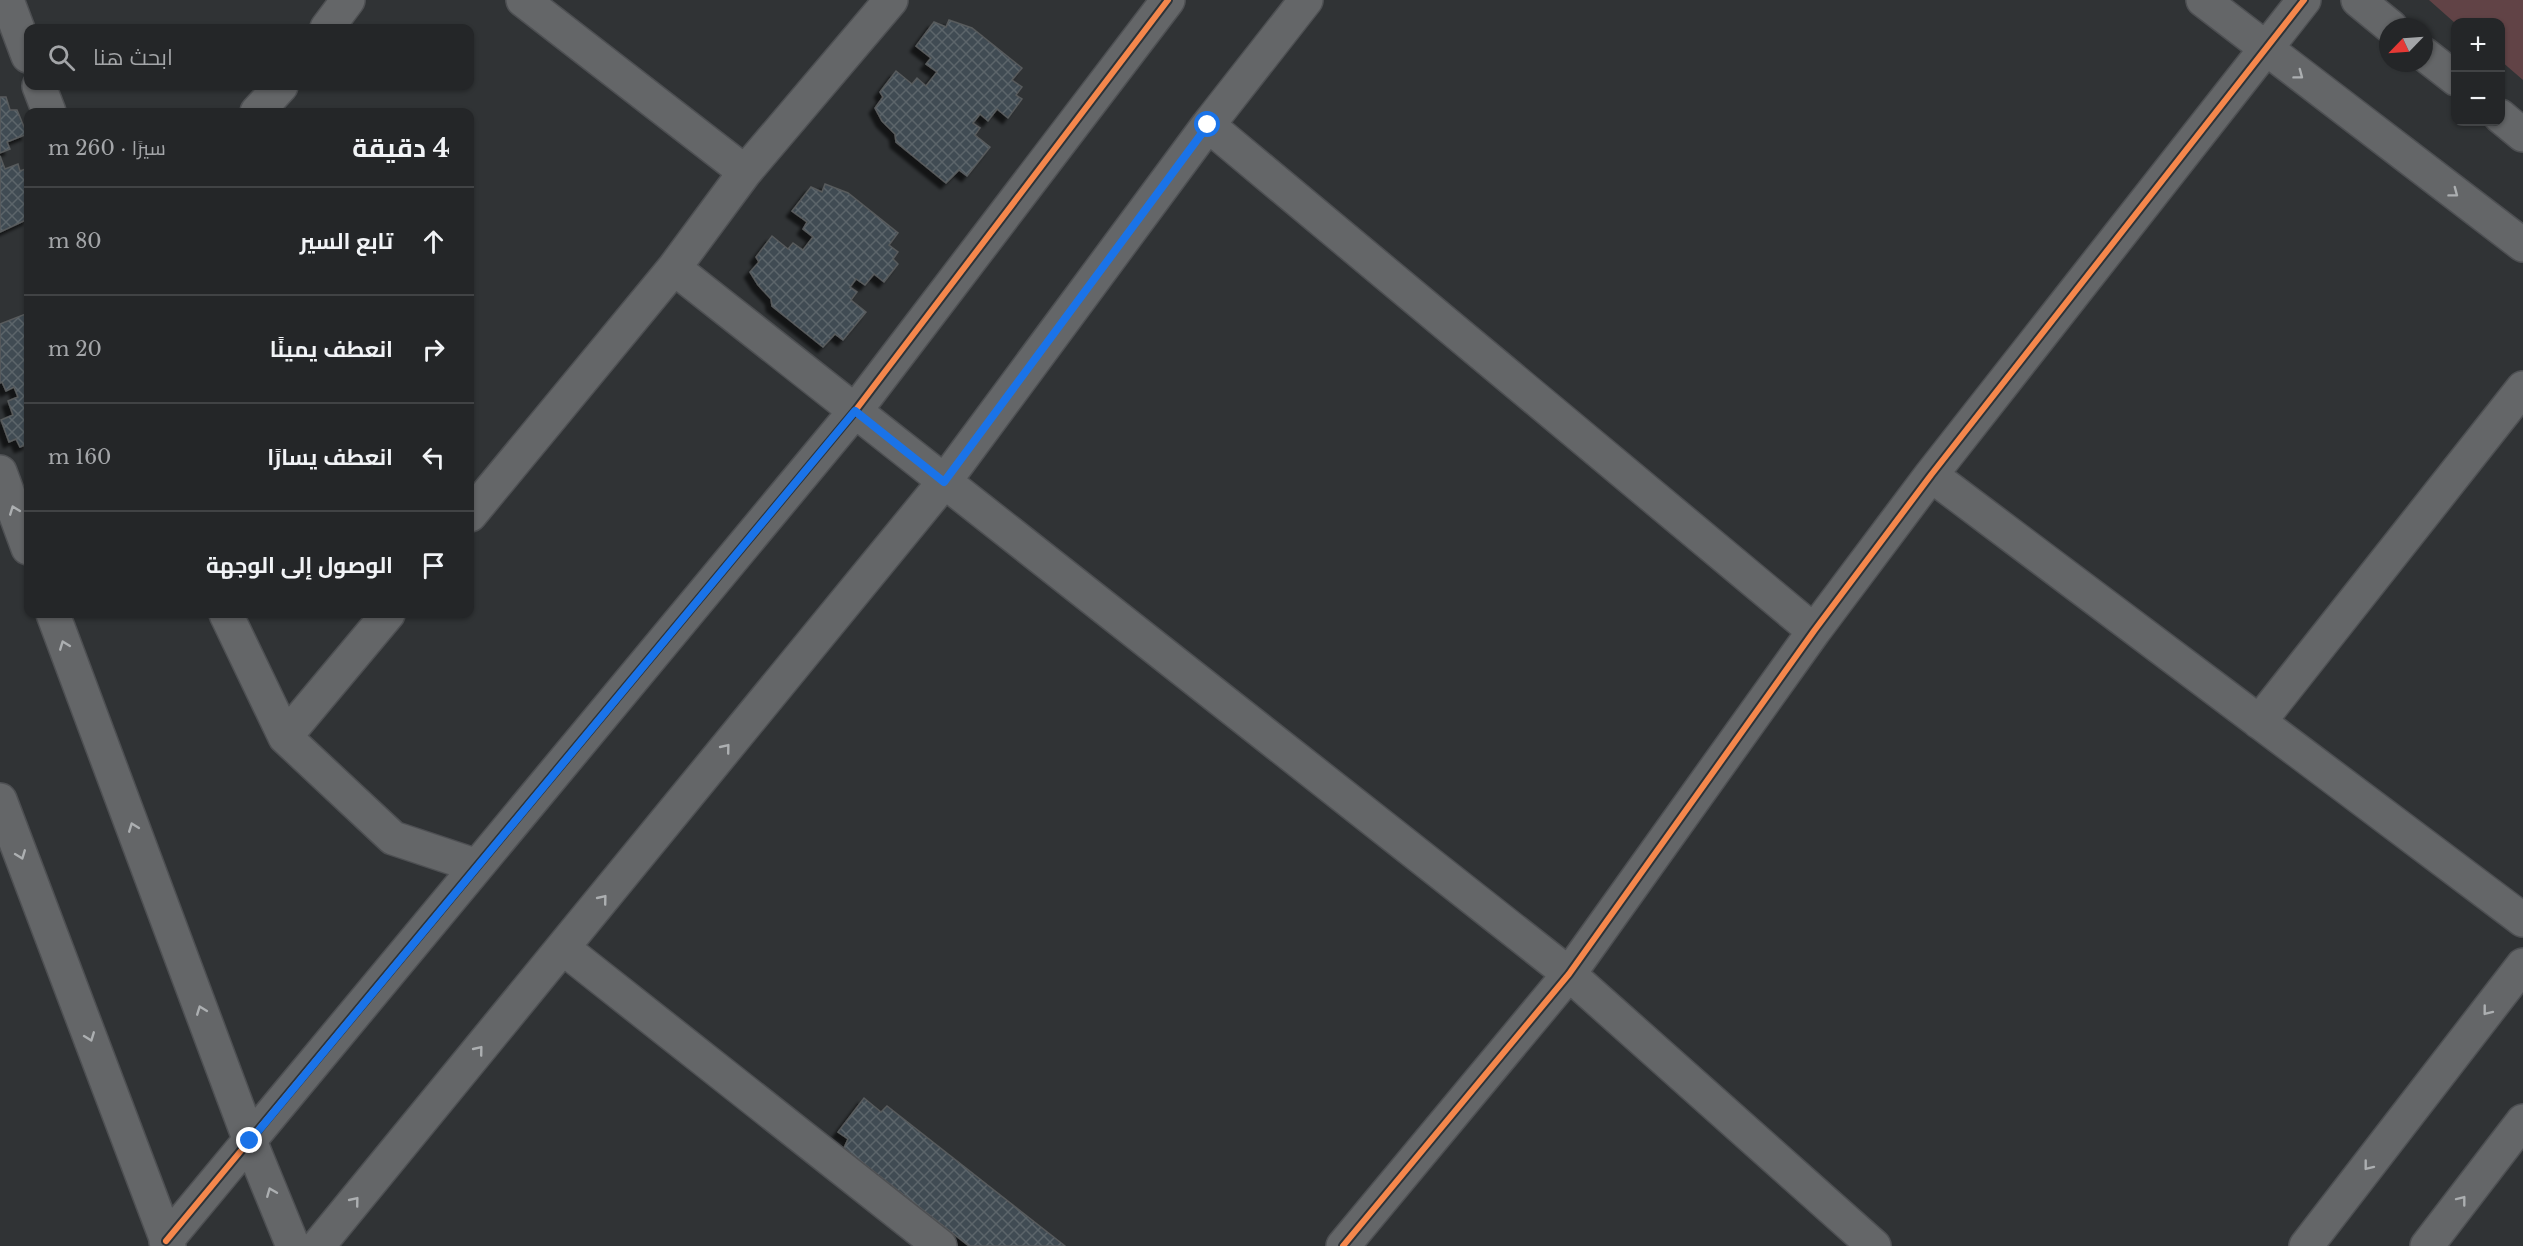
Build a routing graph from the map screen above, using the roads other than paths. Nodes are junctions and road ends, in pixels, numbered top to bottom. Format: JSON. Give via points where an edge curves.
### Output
{"nodes":[{"id":1,"x":7,"y":0,"type":"edge"},
{"id":2,"x":348,"y":0,"type":"edge"},
{"id":3,"x":523,"y":0,"type":"edge"},
{"id":4,"x":891,"y":0,"type":"edge"},
{"id":5,"x":1167,"y":0,"type":"edge"},
{"id":6,"x":1306,"y":0,"type":"edge"},
{"id":7,"x":2203,"y":0,"type":"edge"},
{"id":8,"x":2304,"y":0,"type":"edge"},
{"id":9,"x":2358,"y":0,"type":"edge"},
{"id":10,"x":2380,"y":18,"type":"edge"},
{"id":11,"x":330,"y":24,"type":"edge"},
{"id":12,"x":24,"y":45,"type":"edge"},
{"id":13,"x":2266,"y":49,"type":"junction"},
{"id":14,"x":2433,"y":61,"type":"edge"},
{"id":15,"x":2451,"y":76,"type":"edge"},
{"id":16,"x":41,"y":90,"type":"edge"},
{"id":17,"x":277,"y":90,"type":"edge"},
{"id":18,"x":47,"y":108,"type":"edge"},
{"id":19,"x":261,"y":108,"type":"edge"},
{"id":20,"x":2505,"y":120,"type":"edge"},
{"id":21,"x":1208,"y":125,"type":"junction"},
{"id":22,"x":2523,"y":135,"type":"edge"},
{"id":23,"x":745,"y":172,"type":"junction"},
{"id":24,"x":2523,"y":245,"type":"edge"},
{"id":25,"x":674,"y":268,"type":"junction"},
{"id":26,"x":2523,"y":388,"type":"edge"},
{"id":27,"x":855,"y":411,"type":"junction"},
{"id":28,"x":0,"y":472,"type":"edge"},
{"id":29,"x":1931,"y":474,"type":"junction"},
{"id":30,"x":944,"y":482,"type":"junction"},
{"id":31,"x":474,"y":510,"type":"edge"},
{"id":32,"x":24,"y":537,"type":"edge"},
{"id":33,"x":54,"y":618,"type":"edge"},
{"id":34,"x":228,"y":618,"type":"edge"},
{"id":35,"x":385,"y":618,"type":"edge"},
{"id":36,"x":1814,"y":631,"type":"junction"},
{"id":37,"x":2259,"y":722,"type":"junction"},
{"id":38,"x":285,"y":737,"type":"junction"},
{"id":39,"x":0,"y":800,"type":"edge"},
{"id":40,"x":477,"y":866,"type":"junction"},
{"id":41,"x":2523,"y":920,"type":"edge"},
{"id":42,"x":563,"y":948,"type":"junction"},
{"id":43,"x":2523,"y":965,"type":"edge"},
{"id":44,"x":1569,"y":974,"type":"junction"},
{"id":45,"x":2523,"y":1121,"type":"edge"},
{"id":46,"x":250,"y":1141,"type":"junction"},
{"id":47,"x":167,"y":1243,"type":"edge"},
{"id":48,"x":293,"y":1246,"type":"edge"},
{"id":49,"x":318,"y":1246,"type":"edge"},
{"id":50,"x":939,"y":1246,"type":"edge"},
{"id":51,"x":1343,"y":1246,"type":"edge"},
{"id":52,"x":1874,"y":1246,"type":"edge"},
{"id":53,"x":2306,"y":1246,"type":"edge"},
{"id":54,"x":2427,"y":1246,"type":"edge"}],
"edges":[{"from":1,"to":12,"type":"street"},
{"from":2,"to":11,"type":"street"},
{"from":3,"to":23,"type":"street"},
{"from":4,"to":23,"type":"street"},
{"from":5,"to":27,"type":"street"},
{"from":6,"to":21,"type":"street"},
{"from":7,"to":13,"type":"street"},
{"from":8,"to":13,"type":"street"},
{"from":9,"to":10,"type":"street"},
{"from":13,"to":24,"type":"street","one_way":true},
{"from":13,"to":29,"type":"street"},
{"from":14,"to":15,"type":"street"},
{"from":16,"to":18,"type":"street"},
{"from":17,"to":19,"type":"street"},
{"from":20,"to":22,"type":"street"},
{"from":21,"to":30,"type":"street"},
{"from":21,"to":36,"type":"street"},
{"from":23,"to":25,"type":"street"},
{"from":25,"to":27,"type":"street"},
{"from":25,"to":31,"type":"street"},
{"from":26,"to":37,"type":"street"},
{"from":27,"to":30,"type":"street"},
{"from":27,"to":40,"type":"street"},
{"from":32,"to":28,"type":"street","one_way":true},
{"from":29,"to":36,"type":"street"},
{"from":29,"to":37,"type":"street"},
{"from":42,"to":30,"type":"street","one_way":true},
{"from":30,"to":44,"type":"street"},
{"from":46,"to":33,"type":"street","one_way":true},
{"from":34,"to":38,"type":"street"},
{"from":35,"to":38,"type":"street"},
{"from":36,"to":44,"type":"street"},
{"from":37,"to":41,"type":"street"},
{"from":38,"to":40,"type":"street","via":[[393,838]]},
{"from":39,"to":47,"type":"street","one_way":true},
{"from":40,"to":46,"type":"street"},
{"from":49,"to":42,"type":"street","one_way":true},
{"from":42,"to":50,"type":"street"},
{"from":43,"to":53,"type":"street","one_way":true},
{"from":44,"to":51,"type":"street"},
{"from":44,"to":52,"type":"street"},
{"from":54,"to":45,"type":"street","one_way":true},
{"from":46,"to":47,"type":"street"},
{"from":48,"to":46,"type":"street","one_way":true}]}
